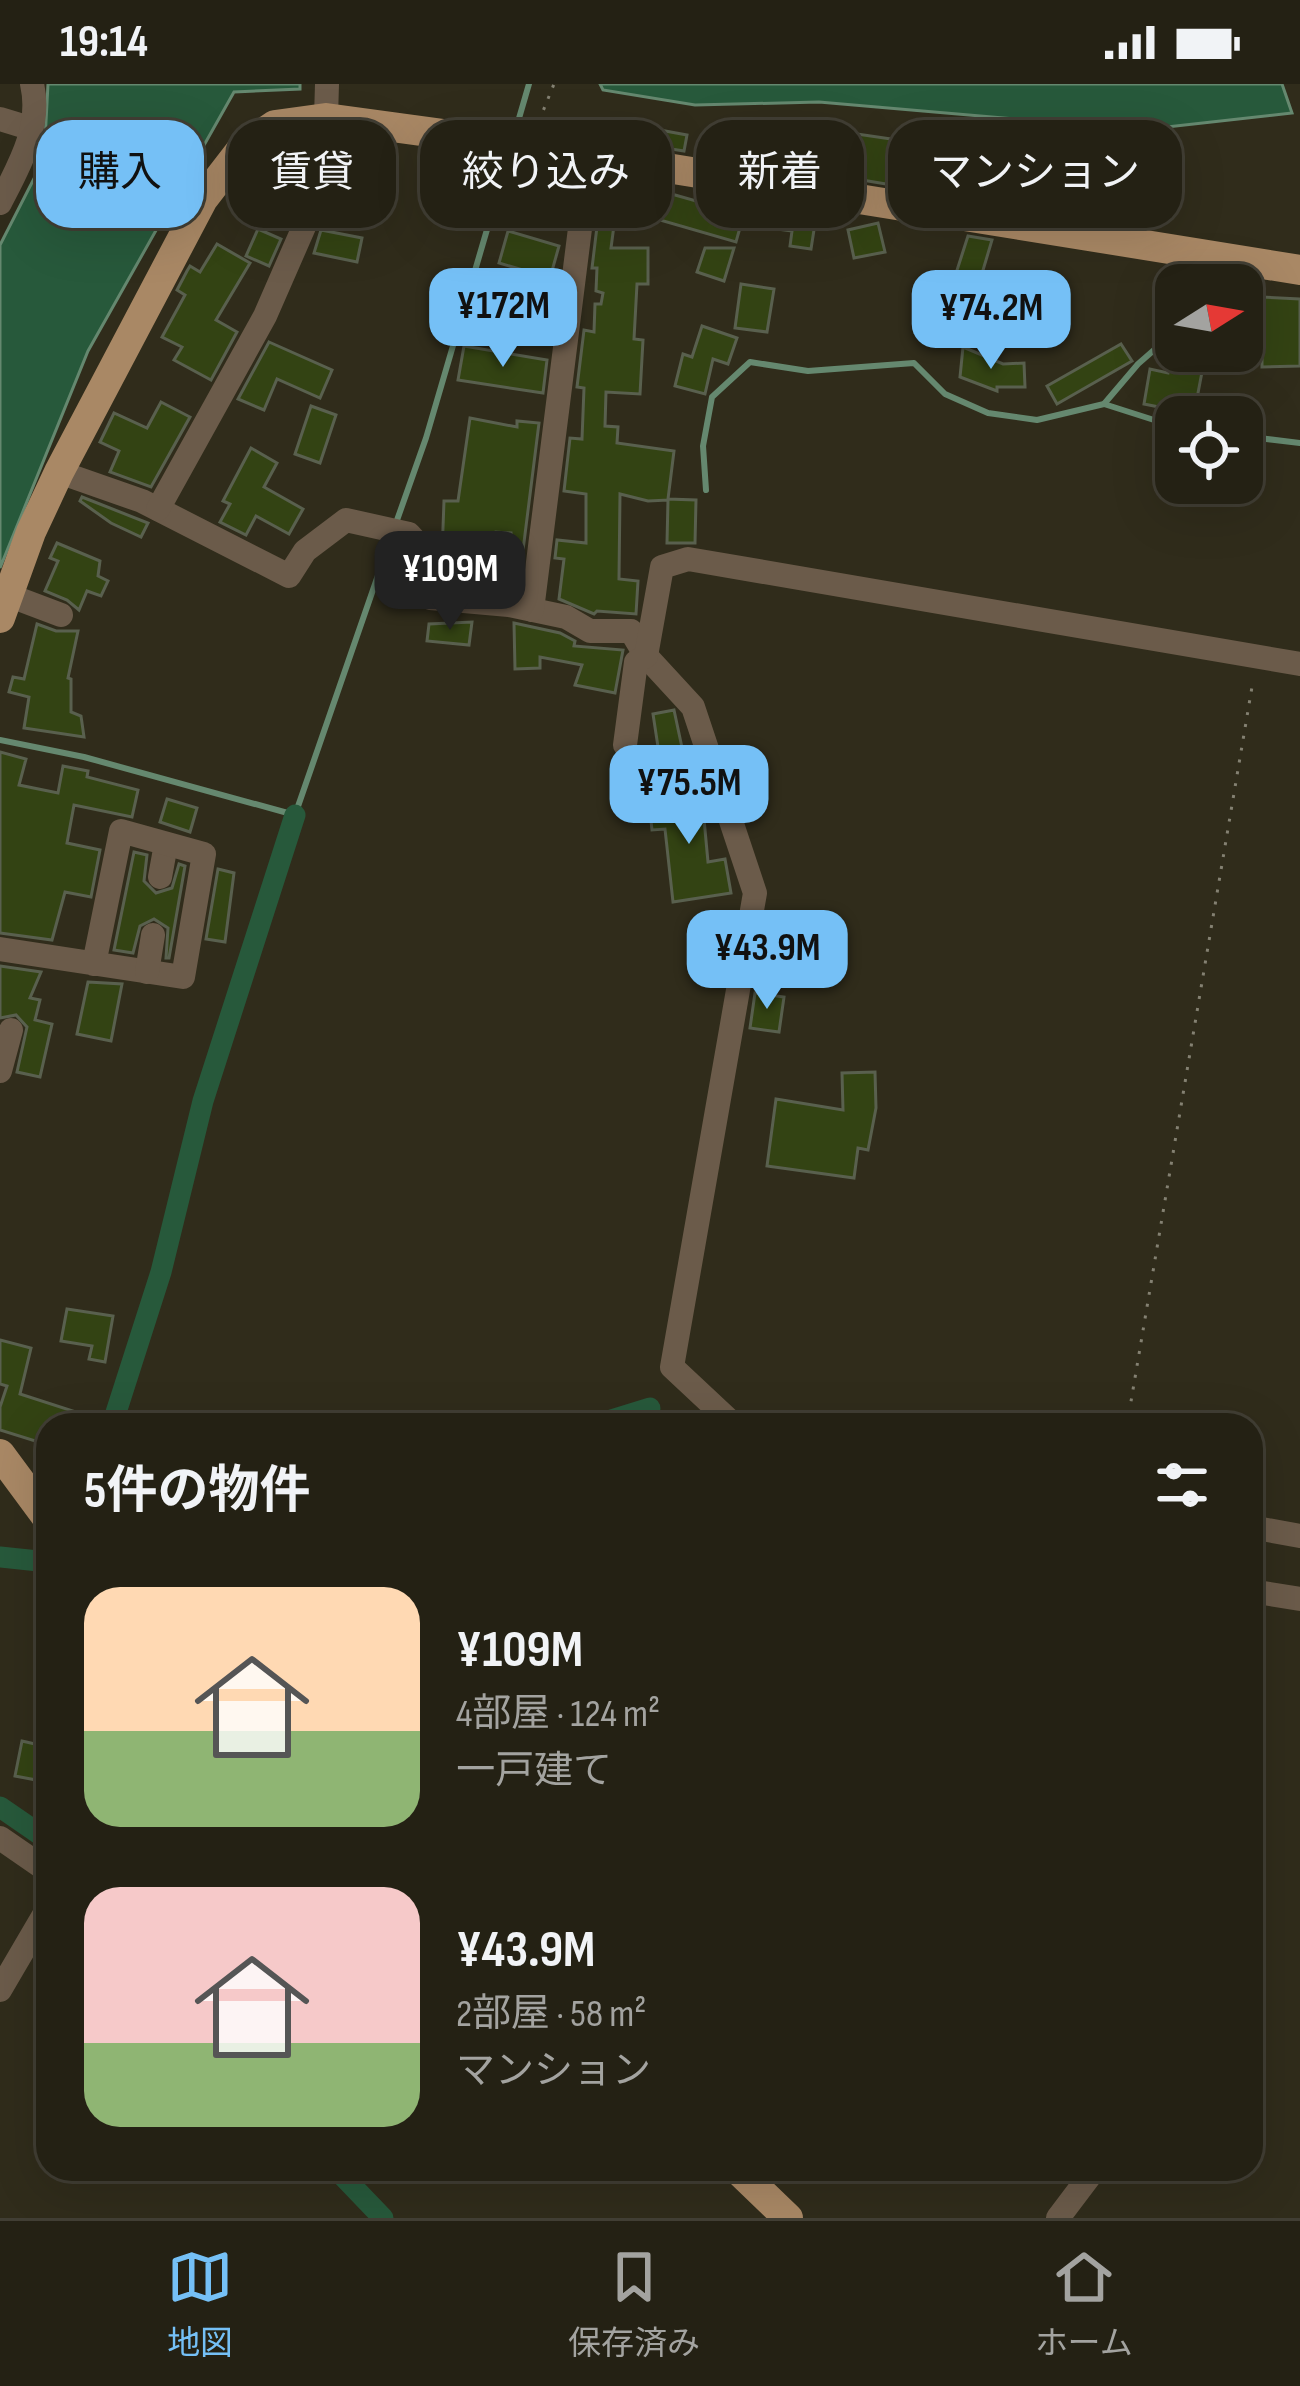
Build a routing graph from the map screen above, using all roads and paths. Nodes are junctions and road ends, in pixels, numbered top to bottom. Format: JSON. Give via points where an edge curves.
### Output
{"nodes":[{"id":1,"x":32,"y":84,"type":"edge"},
{"id":2,"x":327,"y":84,"type":"edge"},
{"id":3,"x":554,"y":84,"type":"edge"},
{"id":4,"x":326,"y":118,"type":"junction"},
{"id":5,"x":534,"y":120,"type":"edge"},
{"id":6,"x":420,"y":131,"type":"edge"},
{"id":7,"x":672,"y":170,"type":"edge"},
{"id":8,"x":0,"y":203,"type":"edge"},
{"id":9,"x":580,"y":228,"type":"edge"},
{"id":10,"x":1297,"y":267,"type":"edge"},
{"id":11,"x":59,"y":472,"type":"junction"},
{"id":12,"x":158,"y":509,"type":"junction"},
{"id":13,"x":4,"y":606,"type":"edge"},
{"id":14,"x":532,"y":610,"type":"junction"},
{"id":15,"x":62,"y":615,"type":"dead end"},
{"id":16,"x":646,"y":656,"type":"junction"},
{"id":17,"x":1257,"y":657,"type":"junction"},
{"id":18,"x":1300,"y":664,"type":"edge"},
{"id":19,"x":625,"y":745,"type":"dead end"},
{"id":20,"x":166,"y":844,"type":"junction"},
{"id":21,"x":160,"y":877,"type":"dead end"},
{"id":22,"x":153,"y":934,"type":"dead end"},
{"id":23,"x":0,"y":949,"type":"edge"},
{"id":24,"x":94,"y":964,"type":"junction"},
{"id":25,"x":147,"y":972,"type":"junction"},
{"id":26,"x":11,"y":1030,"type":"dead end"},
{"id":27,"x":0,"y":1071,"type":"edge"},
{"id":28,"x":721,"y":1413,"type":"edge"},
{"id":29,"x":1129,"y":1413,"type":"edge"},
{"id":30,"x":0,"y":1454,"type":"edge"},
{"id":31,"x":36,"y":1503,"type":"edge"},
{"id":32,"x":1263,"y":1529,"type":"edge"},
{"id":33,"x":1300,"y":1536,"type":"edge"},
{"id":34,"x":1263,"y":1593,"type":"edge"},
{"id":35,"x":1300,"y":1599,"type":"edge"},
{"id":36,"x":0,"y":1838,"type":"edge"},
{"id":37,"x":36,"y":1863,"type":"edge"},
{"id":38,"x":36,"y":1928,"type":"edge"},
{"id":39,"x":0,"y":1990,"type":"edge"},
{"id":40,"x":749,"y":2181,"type":"edge"},
{"id":41,"x":1086,"y":2181,"type":"edge"},
{"id":42,"x":788,"y":2218,"type":"edge"},
{"id":43,"x":1058,"y":2218,"type":"edge"}],
"edges":[{"from":1,"to":8,"type":"street","via":[[26,152]]},
{"from":2,"to":4,"type":"street"},
{"from":3,"to":5,"type":"path"},
{"from":4,"to":6,"type":"main road"},
{"from":4,"to":11,"type":"main road","via":[[275,125],[223,169]]},
{"from":4,"to":12,"type":"street","via":[[316,133],[318,184],[303,230]]},
{"from":7,"to":10,"type":"main road"},
{"from":9,"to":14,"type":"street"},
{"from":11,"to":12,"type":"street"},
{"from":11,"to":13,"type":"main road"},
{"from":12,"to":14,"type":"street","via":[[289,576],[305,551],[346,520],[384,526],[420,546],[420,590],[430,598]]},
{"from":13,"to":15,"type":"street"},
{"from":14,"to":16,"type":"street","via":[[590,631],[631,631]]},
{"from":16,"to":17,"type":"street","via":[[662,567],[688,560]]},
{"from":16,"to":19,"type":"street","via":[[636,662]]},
{"from":16,"to":28,"type":"street","via":[[693,707],[755,893],[672,1366]]},
{"from":17,"to":18,"type":"street"},
{"from":17,"to":29,"type":"path"},
{"from":20,"to":21,"type":"street"},
{"from":20,"to":24,"type":"street","via":[[121,831]]},
{"from":20,"to":25,"type":"street","via":[[204,854],[183,977]]},
{"from":22,"to":25,"type":"street"},
{"from":23,"to":24,"type":"street"},
{"from":24,"to":25,"type":"street"},
{"from":26,"to":27,"type":"street"},
{"from":30,"to":31,"type":"main road"},
{"from":32,"to":33,"type":"street"},
{"from":34,"to":35,"type":"street"},
{"from":36,"to":37,"type":"street"},
{"from":38,"to":39,"type":"street"},
{"from":40,"to":42,"type":"main road"},
{"from":41,"to":43,"type":"street"}]}
